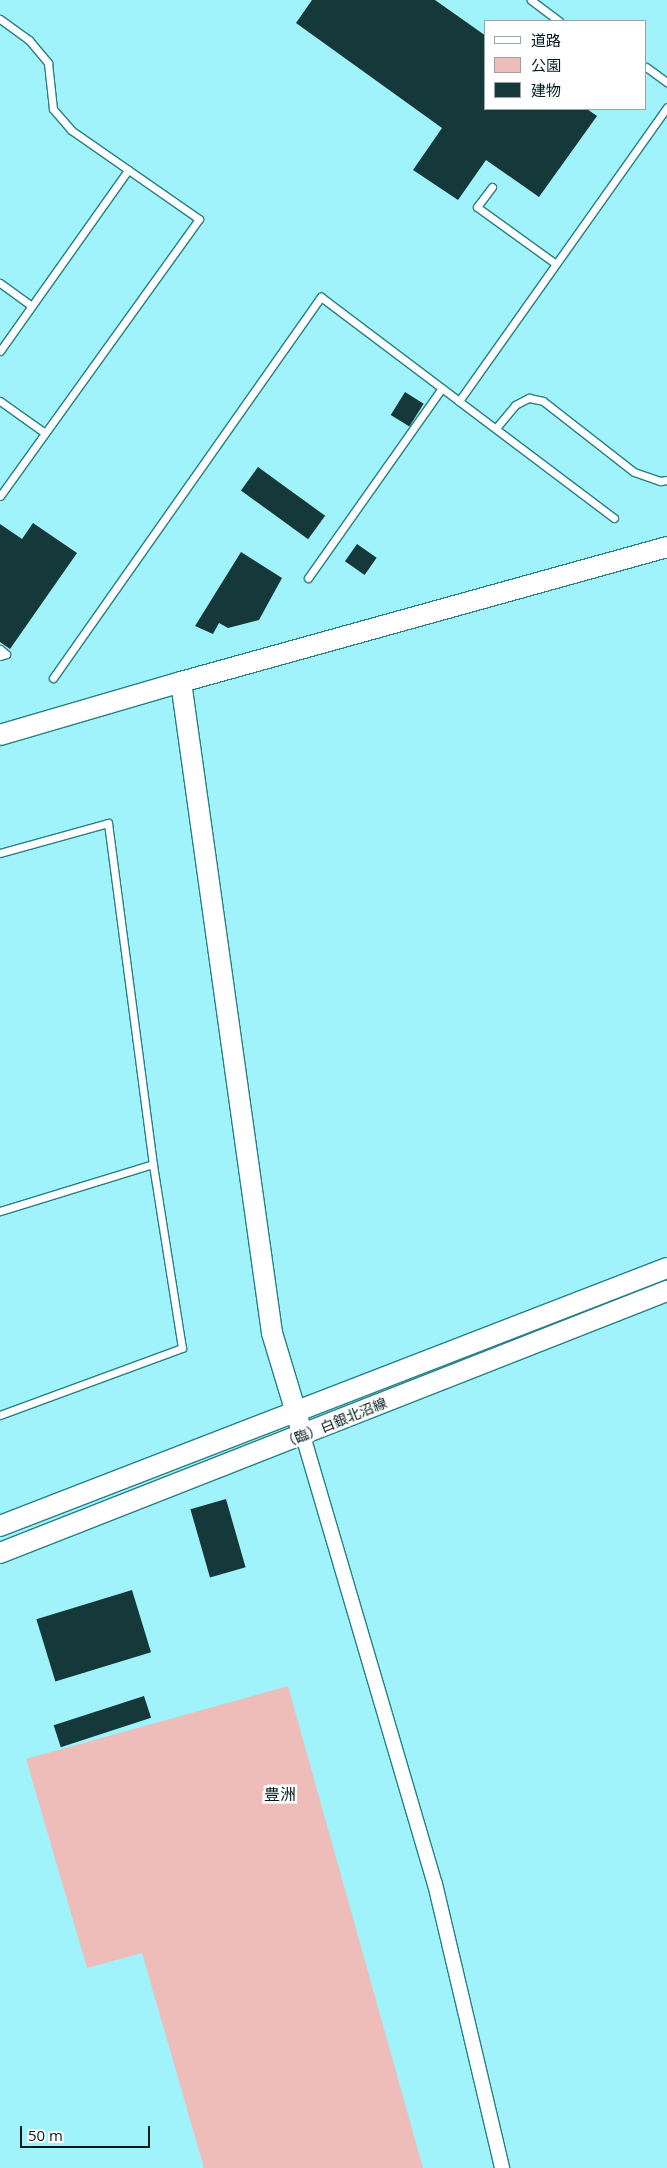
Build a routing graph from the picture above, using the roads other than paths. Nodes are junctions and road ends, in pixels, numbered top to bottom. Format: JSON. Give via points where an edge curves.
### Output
{"nodes":[{"id":1,"x":531,"y":0,"type":"edge"},
{"id":2,"x":0,"y":19,"type":"edge"},
{"id":3,"x":558,"y":20,"type":"edge"},
{"id":4,"x":647,"y":68,"type":"edge"},
{"id":5,"x":667,"y":82,"type":"edge"},
{"id":6,"x":667,"y":107,"type":"edge"},
{"id":7,"x":128,"y":170,"type":"junction"},
{"id":8,"x":492,"y":187,"type":"dead end"},
{"id":9,"x":556,"y":264,"type":"junction"},
{"id":10,"x":0,"y":283,"type":"edge"},
{"id":11,"x":32,"y":306,"type":"junction"},
{"id":12,"x":0,"y":351,"type":"edge"},
{"id":13,"x":442,"y":388,"type":"junction"},
{"id":14,"x":0,"y":401,"type":"edge"},
{"id":15,"x":459,"y":401,"type":"junction"},
{"id":16,"x":496,"y":428,"type":"junction"},
{"id":17,"x":45,"y":434,"type":"junction"},
{"id":18,"x":667,"y":480,"type":"edge"},
{"id":19,"x":0,"y":496,"type":"edge"},
{"id":20,"x":614,"y":518,"type":"dead end"},
{"id":21,"x":667,"y":547,"type":"edge"},
{"id":22,"x":308,"y":578,"type":"dead end"},
{"id":23,"x":0,"y":649,"type":"edge"},
{"id":24,"x":0,"y":656,"type":"edge"},
{"id":25,"x":53,"y":678,"type":"dead end"},
{"id":26,"x":181,"y":682,"type":"junction"},
{"id":27,"x":0,"y":735,"type":"edge"},
{"id":28,"x":0,"y":852,"type":"edge"},
{"id":29,"x":154,"y":1164,"type":"junction"},
{"id":30,"x":0,"y":1211,"type":"edge"},
{"id":31,"x":667,"y":1268,"type":"edge"},
{"id":32,"x":667,"y":1291,"type":"edge"},
{"id":33,"x":295,"y":1409,"type":"junction"},
{"id":34,"x":0,"y":1415,"type":"edge"},
{"id":35,"x":303,"y":1436,"type":"junction"},
{"id":36,"x":0,"y":1526,"type":"edge"},
{"id":37,"x":0,"y":1552,"type":"edge"},
{"id":38,"x":502,"y":2168,"type":"edge"}],
"edges":[{"from":1,"to":3,"type":"lane"},
{"from":2,"to":7,"type":"lane","via":[[29,40],[48,63],[53,109],[71,130]]},
{"from":4,"to":5,"type":"lane"},
{"from":6,"to":9,"type":"lane"},
{"from":7,"to":11,"type":"lane"},
{"from":7,"to":17,"type":"lane","via":[[199,219]]},
{"from":8,"to":9,"type":"lane","via":[[477,208]]},
{"from":9,"to":15,"type":"lane"},
{"from":10,"to":11,"type":"lane"},
{"from":11,"to":12,"type":"lane"},
{"from":13,"to":15,"type":"lane"},
{"from":13,"to":22,"type":"lane"},
{"from":13,"to":25,"type":"lane","via":[[321,297]]},
{"from":14,"to":17,"type":"lane"},
{"from":15,"to":16,"type":"lane"},
{"from":16,"to":18,"type":"lane","via":[[515,405],[529,398],[543,401],[634,472],[660,481]]},
{"from":16,"to":20,"type":"lane"},
{"from":17,"to":19,"type":"lane"},
{"from":21,"to":26,"type":"street"},
{"from":23,"to":24,"type":"lane","via":[[6,654]]},
{"from":26,"to":27,"type":"street"},
{"from":26,"to":33,"type":"street","via":[[272,1333]]},
{"from":28,"to":29,"type":"lane","via":[[108,823]]},
{"from":29,"to":30,"type":"lane"},
{"from":29,"to":34,"type":"lane","via":[[182,1348]]},
{"from":31,"to":33,"type":"street","name":"（臨）白銀北沼線"},
{"from":32,"to":35,"type":"street","name":"（臨）白銀北沼線"},
{"from":33,"to":35,"type":"street"},
{"from":33,"to":36,"type":"street","name":"（臨）白銀北沼線"},
{"from":35,"to":37,"type":"street","name":"（臨）白銀北沼線"},
{"from":35,"to":38,"type":"street","via":[[435,1884]]}]}
